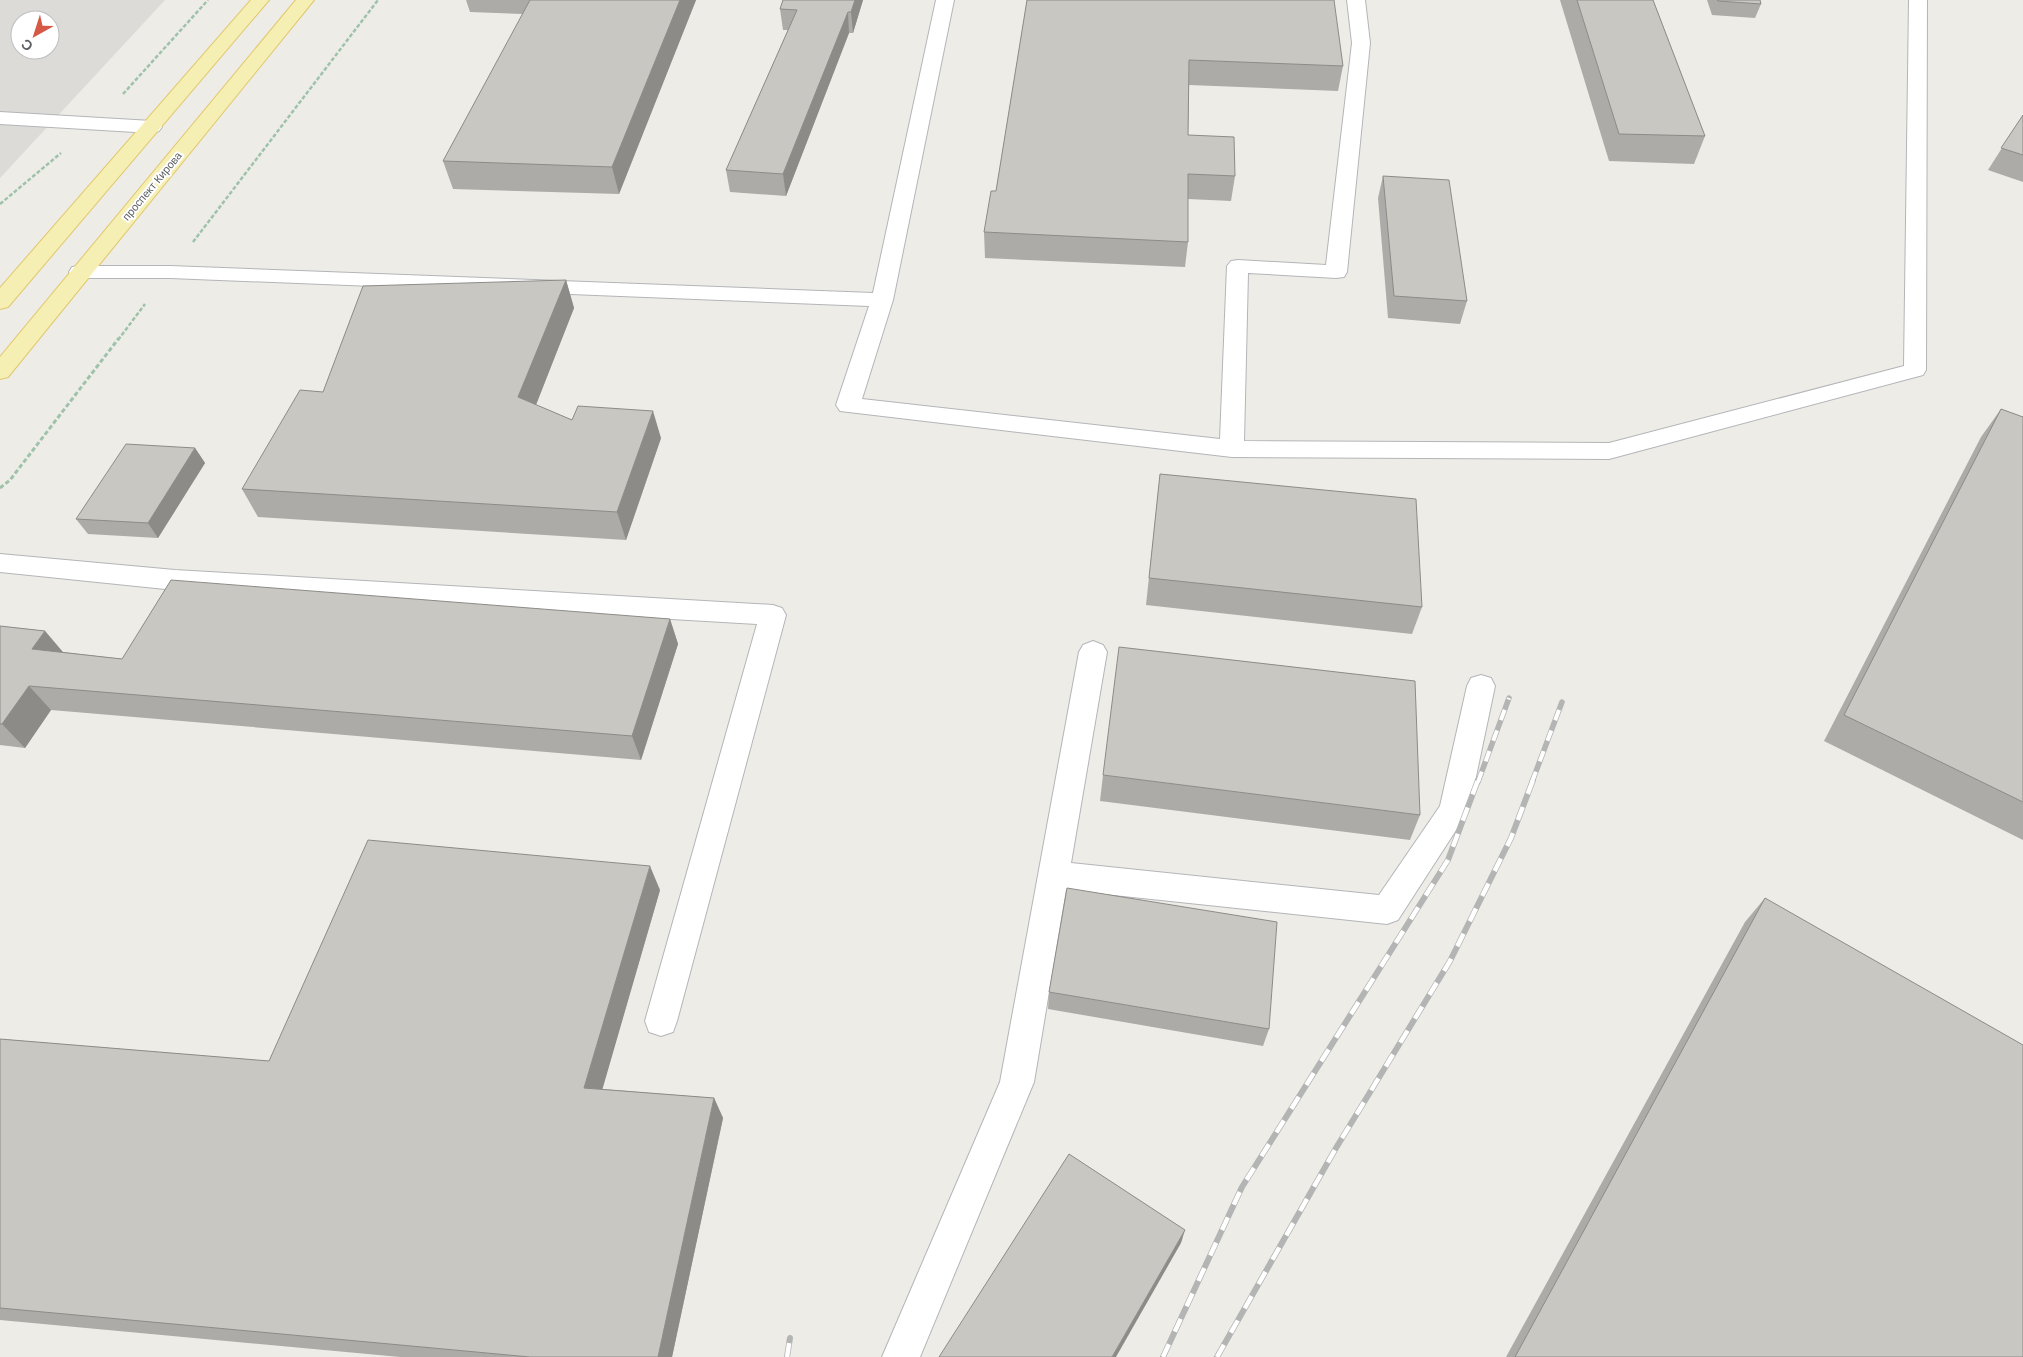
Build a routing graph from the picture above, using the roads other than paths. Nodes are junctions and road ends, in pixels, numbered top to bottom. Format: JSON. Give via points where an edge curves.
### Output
{"nodes":[{"id":1,"x":260,"y":0,"type":"edge"},
{"id":2,"x":305,"y":0,"type":"edge"},
{"id":3,"x":945,"y":0,"type":"edge"},
{"id":4,"x":1356,"y":0,"type":"edge"},
{"id":5,"x":1918,"y":0,"type":"edge"},
{"id":6,"x":0,"y":118,"type":"edge"},
{"id":7,"x":152,"y":127,"type":"junction"},
{"id":8,"x":80,"y":272,"type":"junction"},
{"id":9,"x":882,"y":300,"type":"junction"},
{"id":10,"x":0,"y":302,"type":"edge"},
{"id":11,"x":0,"y":372,"type":"edge"},
{"id":12,"x":1232,"y":449,"type":"junction"},
{"id":13,"x":0,"y":563,"type":"edge"},
{"id":14,"x":1093,"y":652,"type":"dead end"},
{"id":15,"x":1481,"y":686,"type":"dead end"},
{"id":16,"x":1054,"y":875,"type":"junction"},
{"id":17,"x":661,"y":1021,"type":"dead end"},
{"id":18,"x":901,"y":1357,"type":"edge"}],
"edges":[{"from":1,"to":7,"type":"main road"},
{"from":2,"to":8,"type":"main road","name":"проспект Кирова"},
{"from":3,"to":9,"type":"street"},
{"from":4,"to":12,"type":"street","via":[[1361,43],[1336,272],[1238,266]]},
{"from":5,"to":12,"type":"street","via":[[1916,370],[1609,451]]},
{"from":6,"to":7,"type":"street"},
{"from":7,"to":10,"type":"main road"},
{"from":8,"to":9,"type":"street","via":[[170,272]]},
{"from":8,"to":11,"type":"main road","name":"проспект Кирова"},
{"from":9,"to":12,"type":"street","via":[[848,406]]},
{"from":13,"to":17,"type":"street","via":[[175,580],[773,615]]},
{"from":14,"to":16,"type":"street"},
{"from":15,"to":16,"type":"street","via":[[1454,810],[1387,910]]},
{"from":16,"to":18,"type":"street","via":[[1017,1082]]}]}
